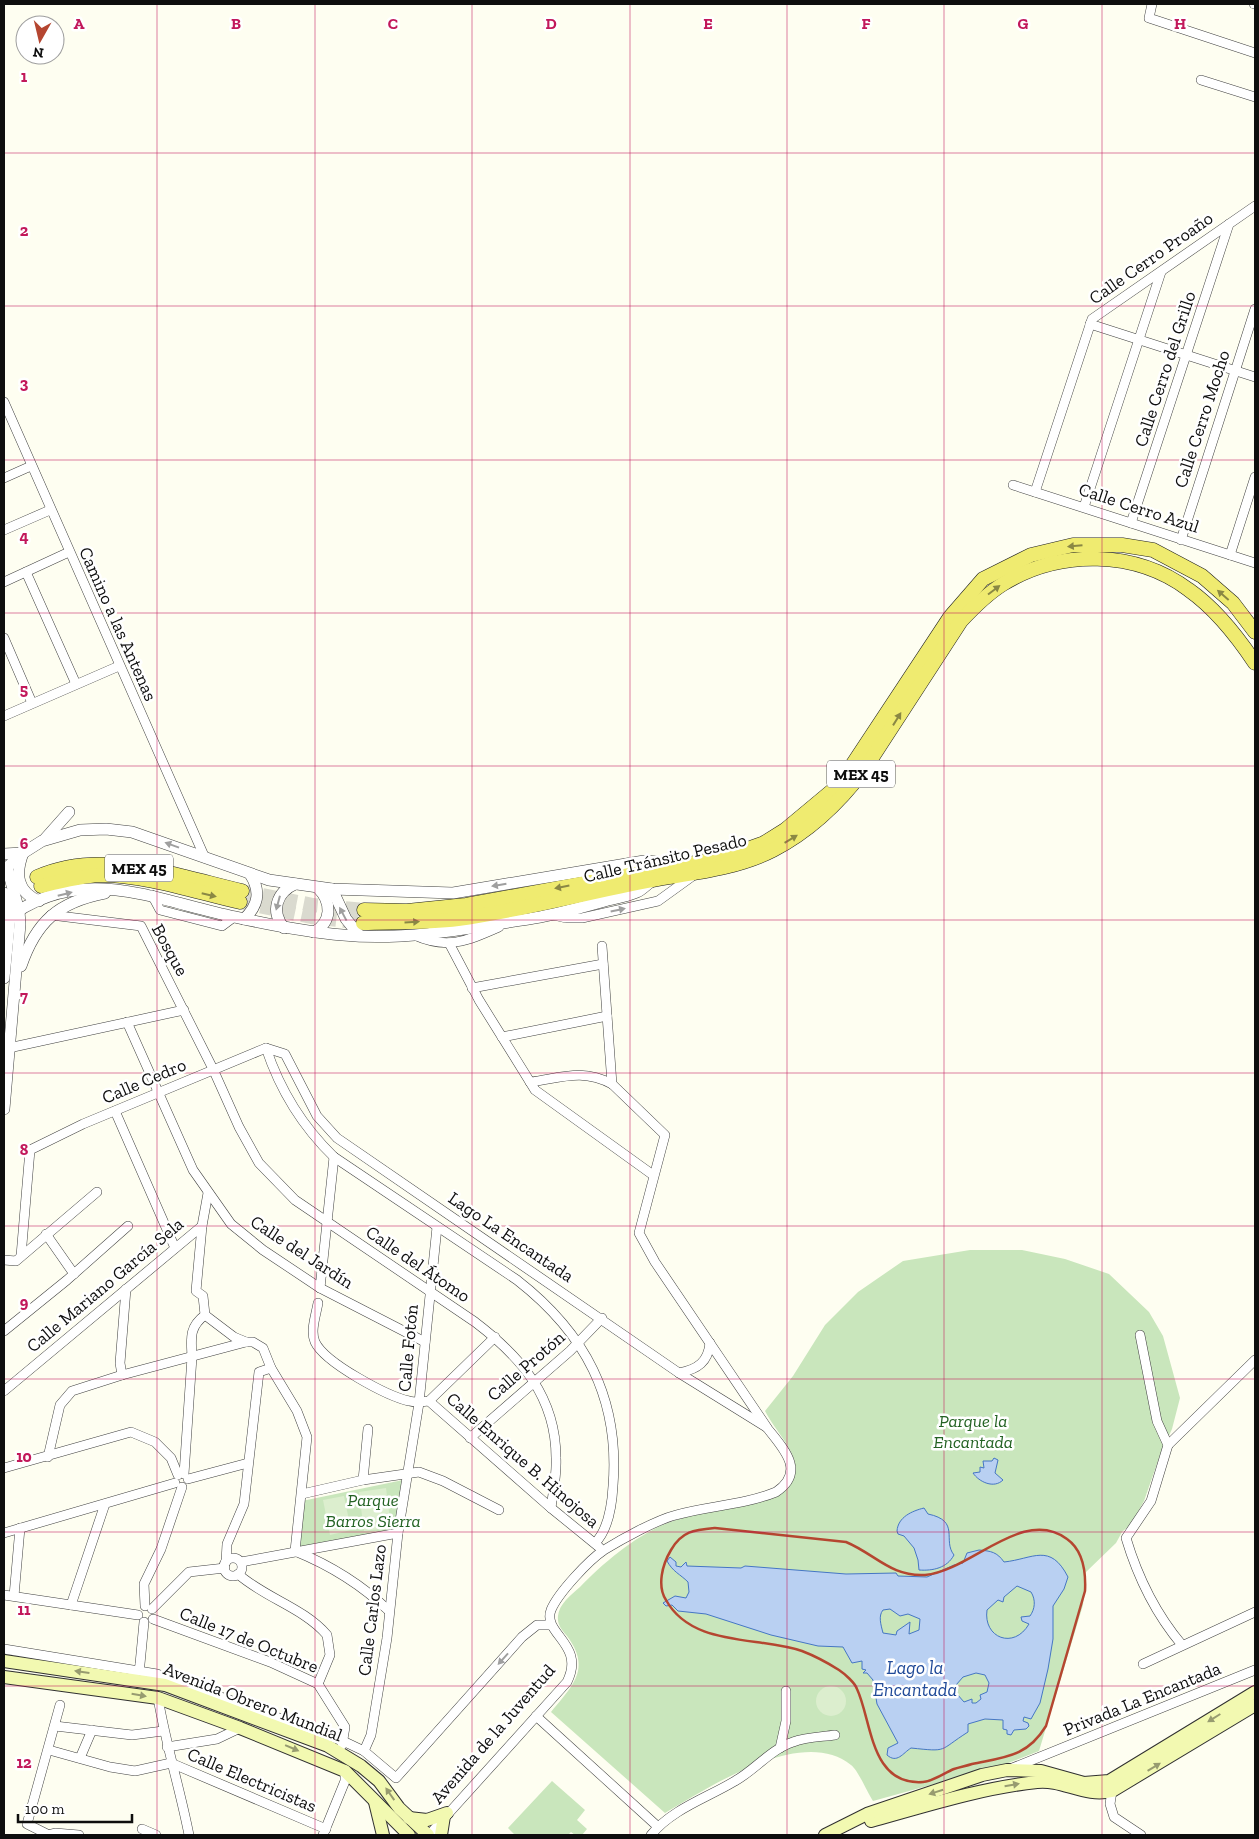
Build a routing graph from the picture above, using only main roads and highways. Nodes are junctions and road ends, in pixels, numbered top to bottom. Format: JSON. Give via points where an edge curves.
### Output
{"nodes":[{"id":1,"x":1255,"y":632,"type":"edge"},
{"id":2,"x":1255,"y":662,"type":"edge"},
{"id":3,"x":690,"y":869,"type":"junction"},
{"id":4,"x":39,"y":882,"type":"dead end"},
{"id":5,"x":241,"y":897,"type":"tunnel mouth"},
{"id":6,"x":4,"y":1661,"type":"edge"},
{"id":7,"x":4,"y":1677,"type":"edge"},
{"id":8,"x":1255,"y":1692,"type":"edge"},
{"id":9,"x":1255,"y":1705,"type":"edge"},
{"id":10,"x":375,"y":1800,"type":"junction"},
{"id":11,"x":409,"y":1818,"type":"junction"},
{"id":12,"x":428,"y":1833,"type":"edge"},
{"id":13,"x":384,"y":1835,"type":"edge"},
{"id":14,"x":409,"y":1835,"type":"edge"},
{"id":15,"x":825,"y":1835,"type":"edge"},
{"id":16,"x":842,"y":1835,"type":"edge"}],
"edges":[{"from":1,"to":3,"type":"main road","name":"Calle Tránsito Pesado","number":"MEX 45","one_way":true,"via":[[1233,603],[1202,576],[1153,550],[1122,544],[1073,545],[1031,555],[983,579],[950,617],[839,785],[764,843]]},
{"from":3,"to":2,"type":"main road","name":"Calle Tránsito Pesado","number":"MEX 45","one_way":true,"via":[[756,858],[797,836],[823,816],[864,770],[960,621],[1002,584],[1036,568],[1091,558],[1129,562],[1162,573],[1204,602],[1240,640]]},
{"from":3,"to":3,"type":"main road","name":"Calle Tránsito Pesado","number":"MEX 45","one_way":true,"via":[[466,905],[406,911],[362,923],[458,919],[556,902]]},
{"from":4,"to":5,"type":"main road","number":"MEX 45","via":[[68,867],[97,864],[154,870]]},
{"from":11,"to":6,"type":"main road","name":"Avenida Obrero Mundial","one_way":true,"via":[[380,1781],[342,1747],[165,1685]]},
{"from":7,"to":10,"type":"main road","name":"Avenida Obrero Mundial","one_way":true,"via":[[158,1698],[345,1771]]},
{"from":8,"to":15,"type":"main road","one_way":true,"via":[[1109,1781],[1084,1783],[1041,1771],[1007,1770],[982,1775],[867,1814]]},
{"from":16,"to":9,"type":"main road","one_way":true,"via":[[866,1822],[1015,1785],[1051,1782],[1096,1793],[1112,1791]]},
{"from":10,"to":13,"type":"main road"},
{"from":10,"to":14,"type":"main road","name":"Avenida Obrero Mundial"},
{"from":11,"to":12,"type":"main road","name":"Avenida Obrero Mundial"},
{"from":11,"to":12,"type":"main road","via":[[427,1820],[446,1814]]}]}
